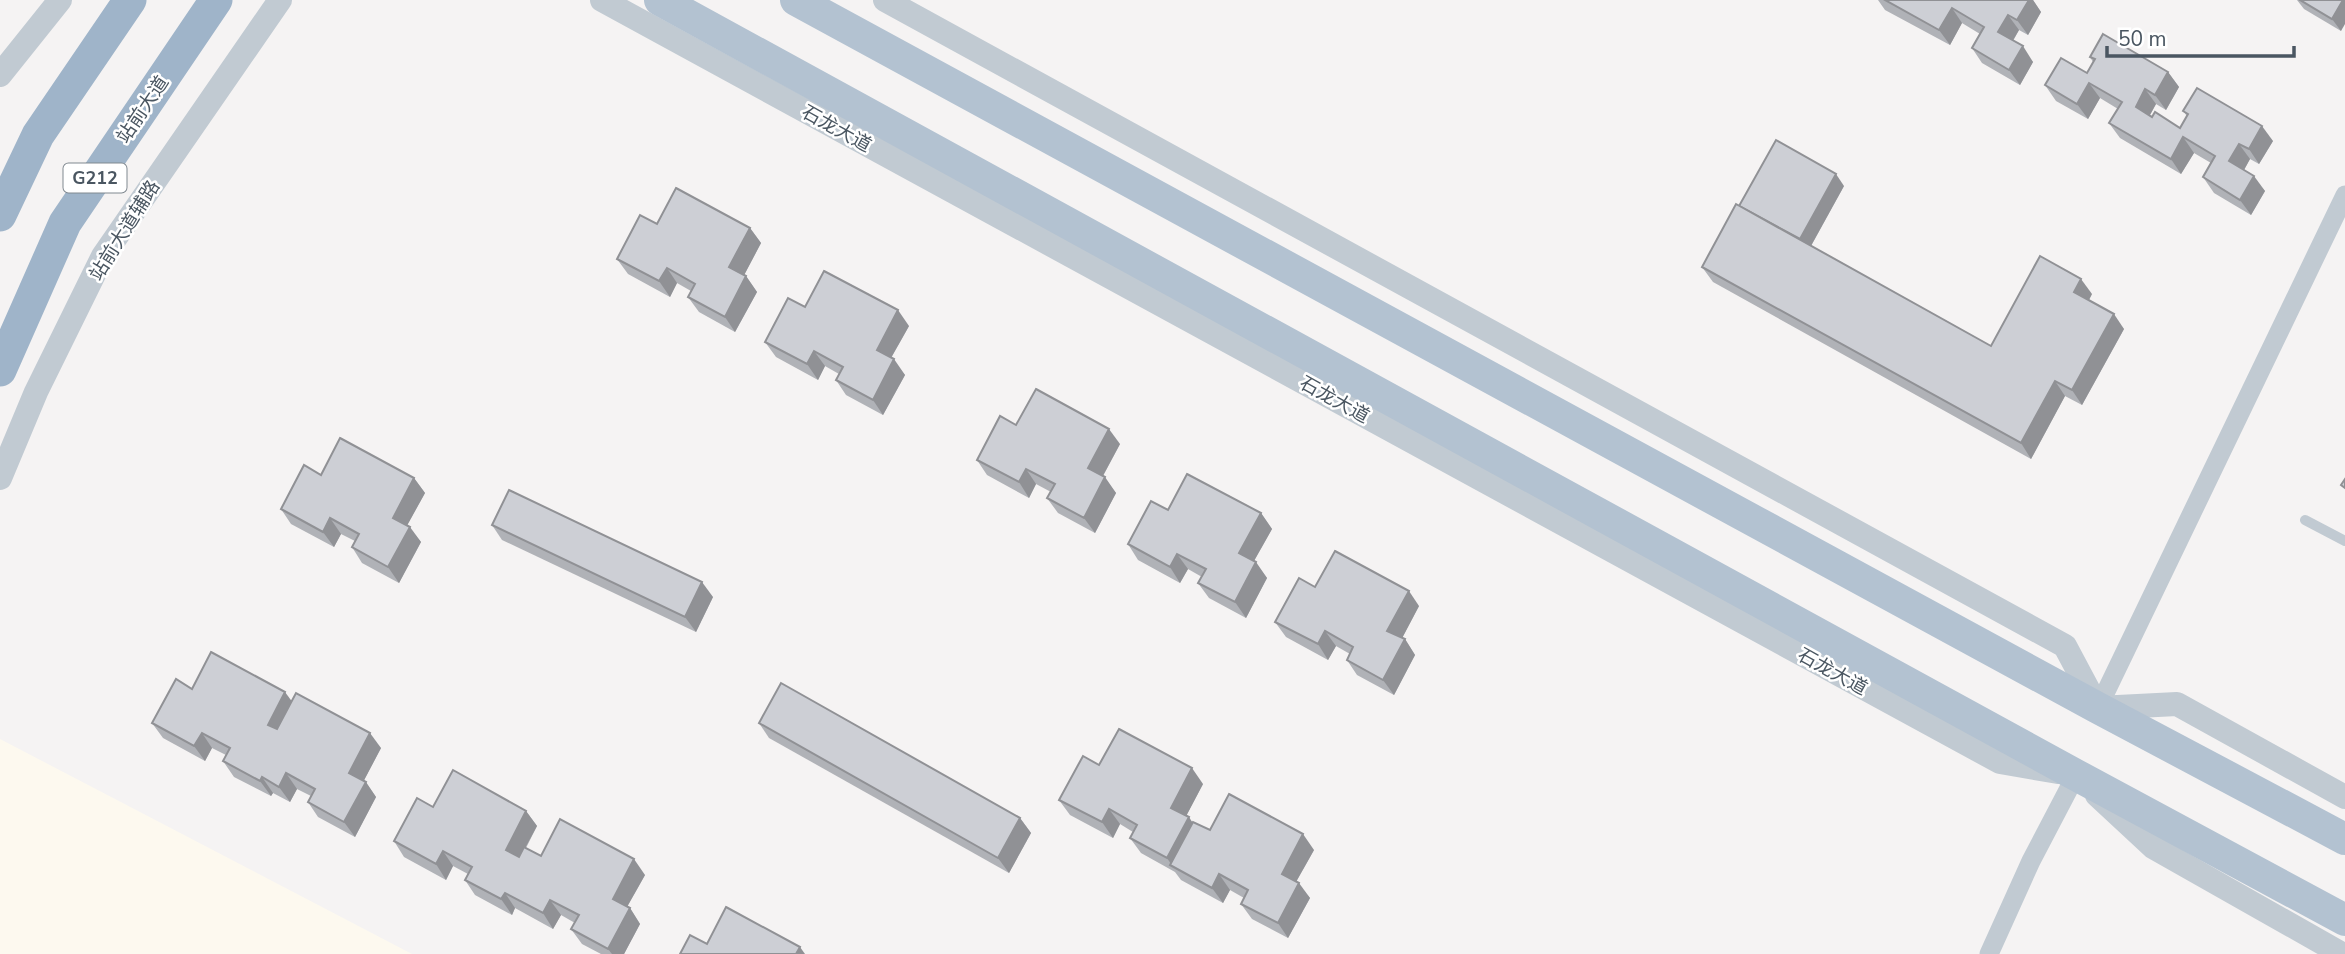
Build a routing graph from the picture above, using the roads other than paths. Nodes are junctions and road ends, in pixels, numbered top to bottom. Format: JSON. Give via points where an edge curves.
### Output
{"nodes":[{"id":1,"x":60,"y":0,"type":"edge"},
{"id":2,"x":130,"y":0,"type":"edge"},
{"id":3,"x":216,"y":0,"type":"edge"},
{"id":4,"x":280,"y":0,"type":"edge"},
{"id":5,"x":602,"y":0,"type":"edge"},
{"id":6,"x":660,"y":0,"type":"edge"},
{"id":7,"x":796,"y":0,"type":"edge"},
{"id":8,"x":885,"y":0,"type":"edge"},
{"id":9,"x":0,"y":75,"type":"edge"},
{"id":10,"x":2345,"y":195,"type":"edge"},
{"id":11,"x":0,"y":215,"type":"edge"},
{"id":12,"x":0,"y":370,"type":"edge"},
{"id":13,"x":0,"y":478,"type":"edge"},
{"id":14,"x":2305,"y":520,"type":"dead end"},
{"id":15,"x":2345,"y":541,"type":"edge"},
{"id":16,"x":2098,"y":708,"type":"junction"},
{"id":17,"x":2077,"y":775,"type":"junction"},
{"id":18,"x":2345,"y":797,"type":"edge"},
{"id":19,"x":2345,"y":839,"type":"edge"},
{"id":20,"x":2345,"y":919,"type":"edge"},
{"id":21,"x":1989,"y":954,"type":"edge"},
{"id":22,"x":2342,"y":954,"type":"edge"}],
"edges":[{"from":1,"to":9,"type":"street"},
{"from":2,"to":11,"type":"highway","via":[[38,135]]},
{"from":3,"to":12,"type":"highway","name":"站前大道","number":"G212","via":[[65,223]]},
{"from":4,"to":13,"type":"street","name":"站前大道辅路","via":[[103,256],[36,392]]},
{"from":5,"to":17,"type":"street","name":"石龙大道","via":[[2000,762]]},
{"from":6,"to":17,"type":"main road","name":"石龙大道"},
{"from":7,"to":16,"type":"main road"},
{"from":8,"to":16,"type":"street","via":[[2065,646]]},
{"from":10,"to":16,"type":"street"},
{"from":14,"to":15,"type":"lane"},
{"from":16,"to":18,"type":"street","via":[[2177,704]]},
{"from":16,"to":19,"type":"main road"},
{"from":17,"to":20,"type":"main road","name":"石龙大道"},
{"from":17,"to":21,"type":"street"},
{"from":17,"to":22,"type":"street","name":"石龙大道","via":[[2153,847]]}]}
